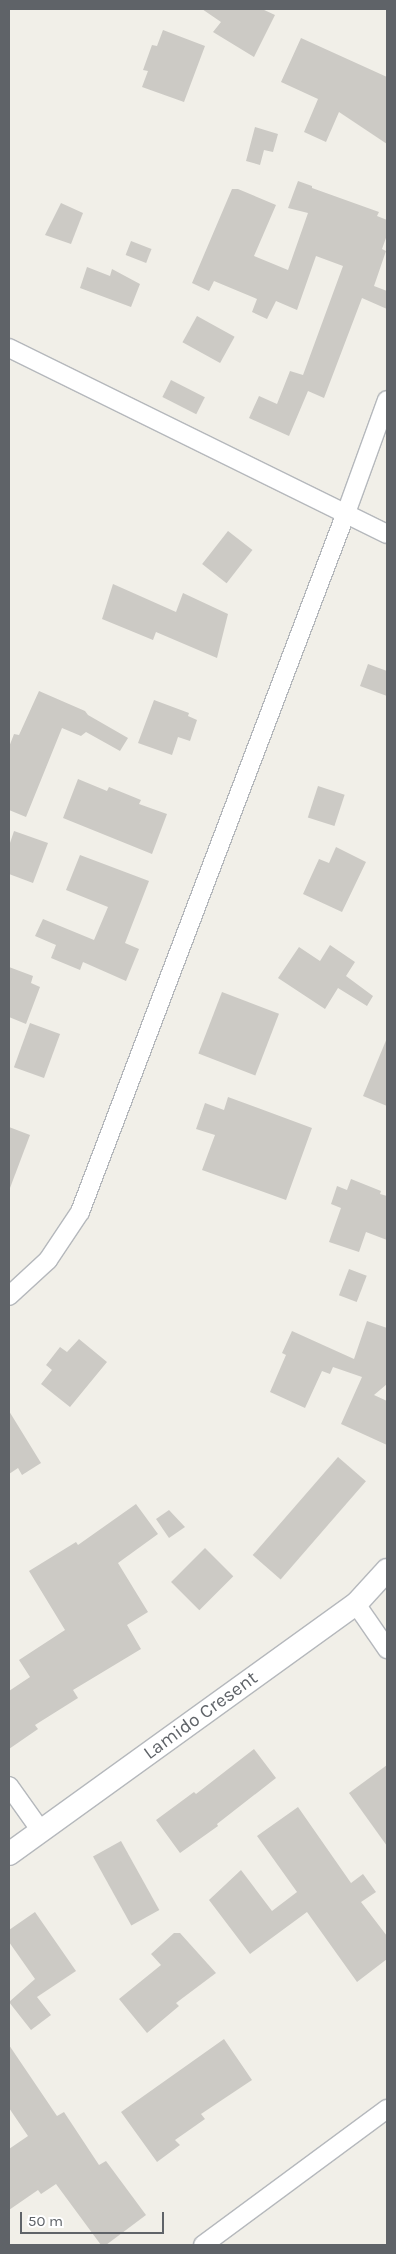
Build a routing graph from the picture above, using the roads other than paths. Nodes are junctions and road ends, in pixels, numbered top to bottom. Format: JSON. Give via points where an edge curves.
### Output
{"nodes":[{"id":1,"x":9,"y":348,"type":"edge"},
{"id":2,"x":387,"y":400,"type":"edge"},
{"id":3,"x":346,"y":513,"type":"junction"},
{"id":4,"x":387,"y":534,"type":"edge"},
{"id":5,"x":9,"y":1296,"type":"edge"},
{"id":6,"x":387,"y":1570,"type":"edge"},
{"id":7,"x":356,"y":1604,"type":"junction"},
{"id":8,"x":387,"y":1649,"type":"edge"},
{"id":9,"x":9,"y":1786,"type":"edge"},
{"id":10,"x":41,"y":1831,"type":"junction"},
{"id":11,"x":9,"y":1854,"type":"edge"},
{"id":12,"x":387,"y":2109,"type":"edge"},
{"id":13,"x":202,"y":2245,"type":"edge"}],
"edges":[{"from":1,"to":3,"type":"street"},
{"from":2,"to":3,"type":"street"},
{"from":3,"to":4,"type":"street"},
{"from":3,"to":5,"type":"street","via":[[80,1212],[48,1260]]},
{"from":6,"to":7,"type":"street","name":"Lamido Cresent"},
{"from":7,"to":8,"type":"street"},
{"from":7,"to":10,"type":"street","name":"Lamido Cresent"},
{"from":9,"to":10,"type":"street"},
{"from":10,"to":11,"type":"street","name":"Lamido Cresent"},
{"from":12,"to":13,"type":"street"}]}
